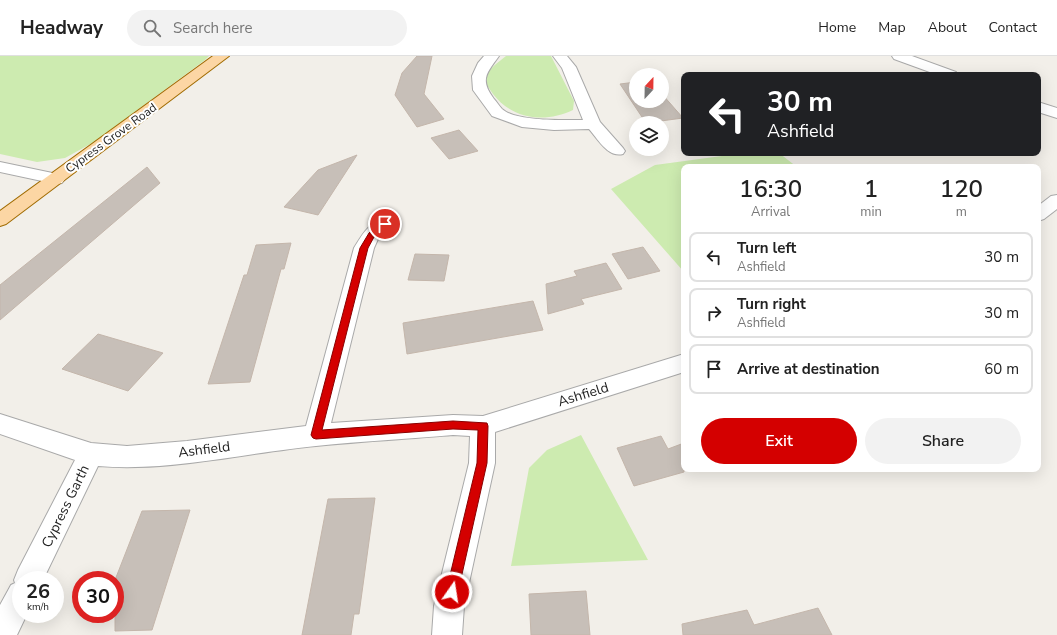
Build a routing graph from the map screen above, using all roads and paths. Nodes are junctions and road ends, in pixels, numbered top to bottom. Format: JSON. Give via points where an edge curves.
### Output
{"nodes":[{"id":1,"x":222,"y":56,"type":"edge"},
{"id":2,"x":492,"y":56,"type":"edge"},
{"id":3,"x":560,"y":56,"type":"edge"},
{"id":4,"x":898,"y":56,"type":"edge"},
{"id":5,"x":943,"y":72,"type":"edge"},
{"id":6,"x":1041,"y":108,"type":"edge"},
{"id":7,"x":1057,"y":114,"type":"edge"},
{"id":8,"x":593,"y":124,"type":"junction"},
{"id":9,"x":617,"y":151,"type":"dead end"},
{"id":10,"x":0,"y":167,"type":"edge"},
{"id":11,"x":56,"y":179,"type":"junction"},
{"id":12,"x":1057,"y":200,"type":"edge"},
{"id":13,"x":1041,"y":213,"type":"edge"},
{"id":14,"x":0,"y":220,"type":"edge"},
{"id":15,"x":385,"y":224,"type":"dead end"},
{"id":16,"x":681,"y":364,"type":"edge"},
{"id":17,"x":0,"y":424,"type":"edge"},
{"id":18,"x":483,"y":426,"type":"junction"},
{"id":19,"x":316,"y":435,"type":"junction"},
{"id":20,"x":91,"y":454,"type":"junction"},
{"id":21,"x":32,"y":571,"type":"edge"},
{"id":22,"x":12,"y":613,"type":"edge"},
{"id":23,"x":1,"y":635,"type":"edge"},
{"id":24,"x":447,"y":635,"type":"edge"}],
"edges":[{"from":1,"to":11,"type":"main road","name":"Cypress Grove Road"},
{"from":2,"to":8,"type":"street","via":[[485,63],[479,76],[480,90],[497,113],[522,122],[554,125]]},
{"from":3,"to":8,"type":"street","via":[[570,67]]},
{"from":4,"to":5,"type":"street"},
{"from":6,"to":7,"type":"street"},
{"from":8,"to":9,"type":"street"},
{"from":10,"to":11,"type":"street"},
{"from":11,"to":14,"type":"main road","name":"Cypress Grove Road"},
{"from":12,"to":13,"type":"street"},
{"from":15,"to":19,"type":"street","via":[[371,235],[364,248]]},
{"from":16,"to":18,"type":"street","name":"Ashfield"},
{"from":17,"to":20,"type":"street","name":"Cypress Garth"},
{"from":18,"to":19,"type":"street","name":"Ashfield","via":[[453,425]]},
{"from":18,"to":24,"type":"street","via":[[482,463],[449,606]]},
{"from":19,"to":20,"type":"street","name":"Ashfield","via":[[187,452],[127,457]]},
{"from":20,"to":21,"type":"street","name":"Cypress Garth"},
{"from":22,"to":23,"type":"street"}]}
